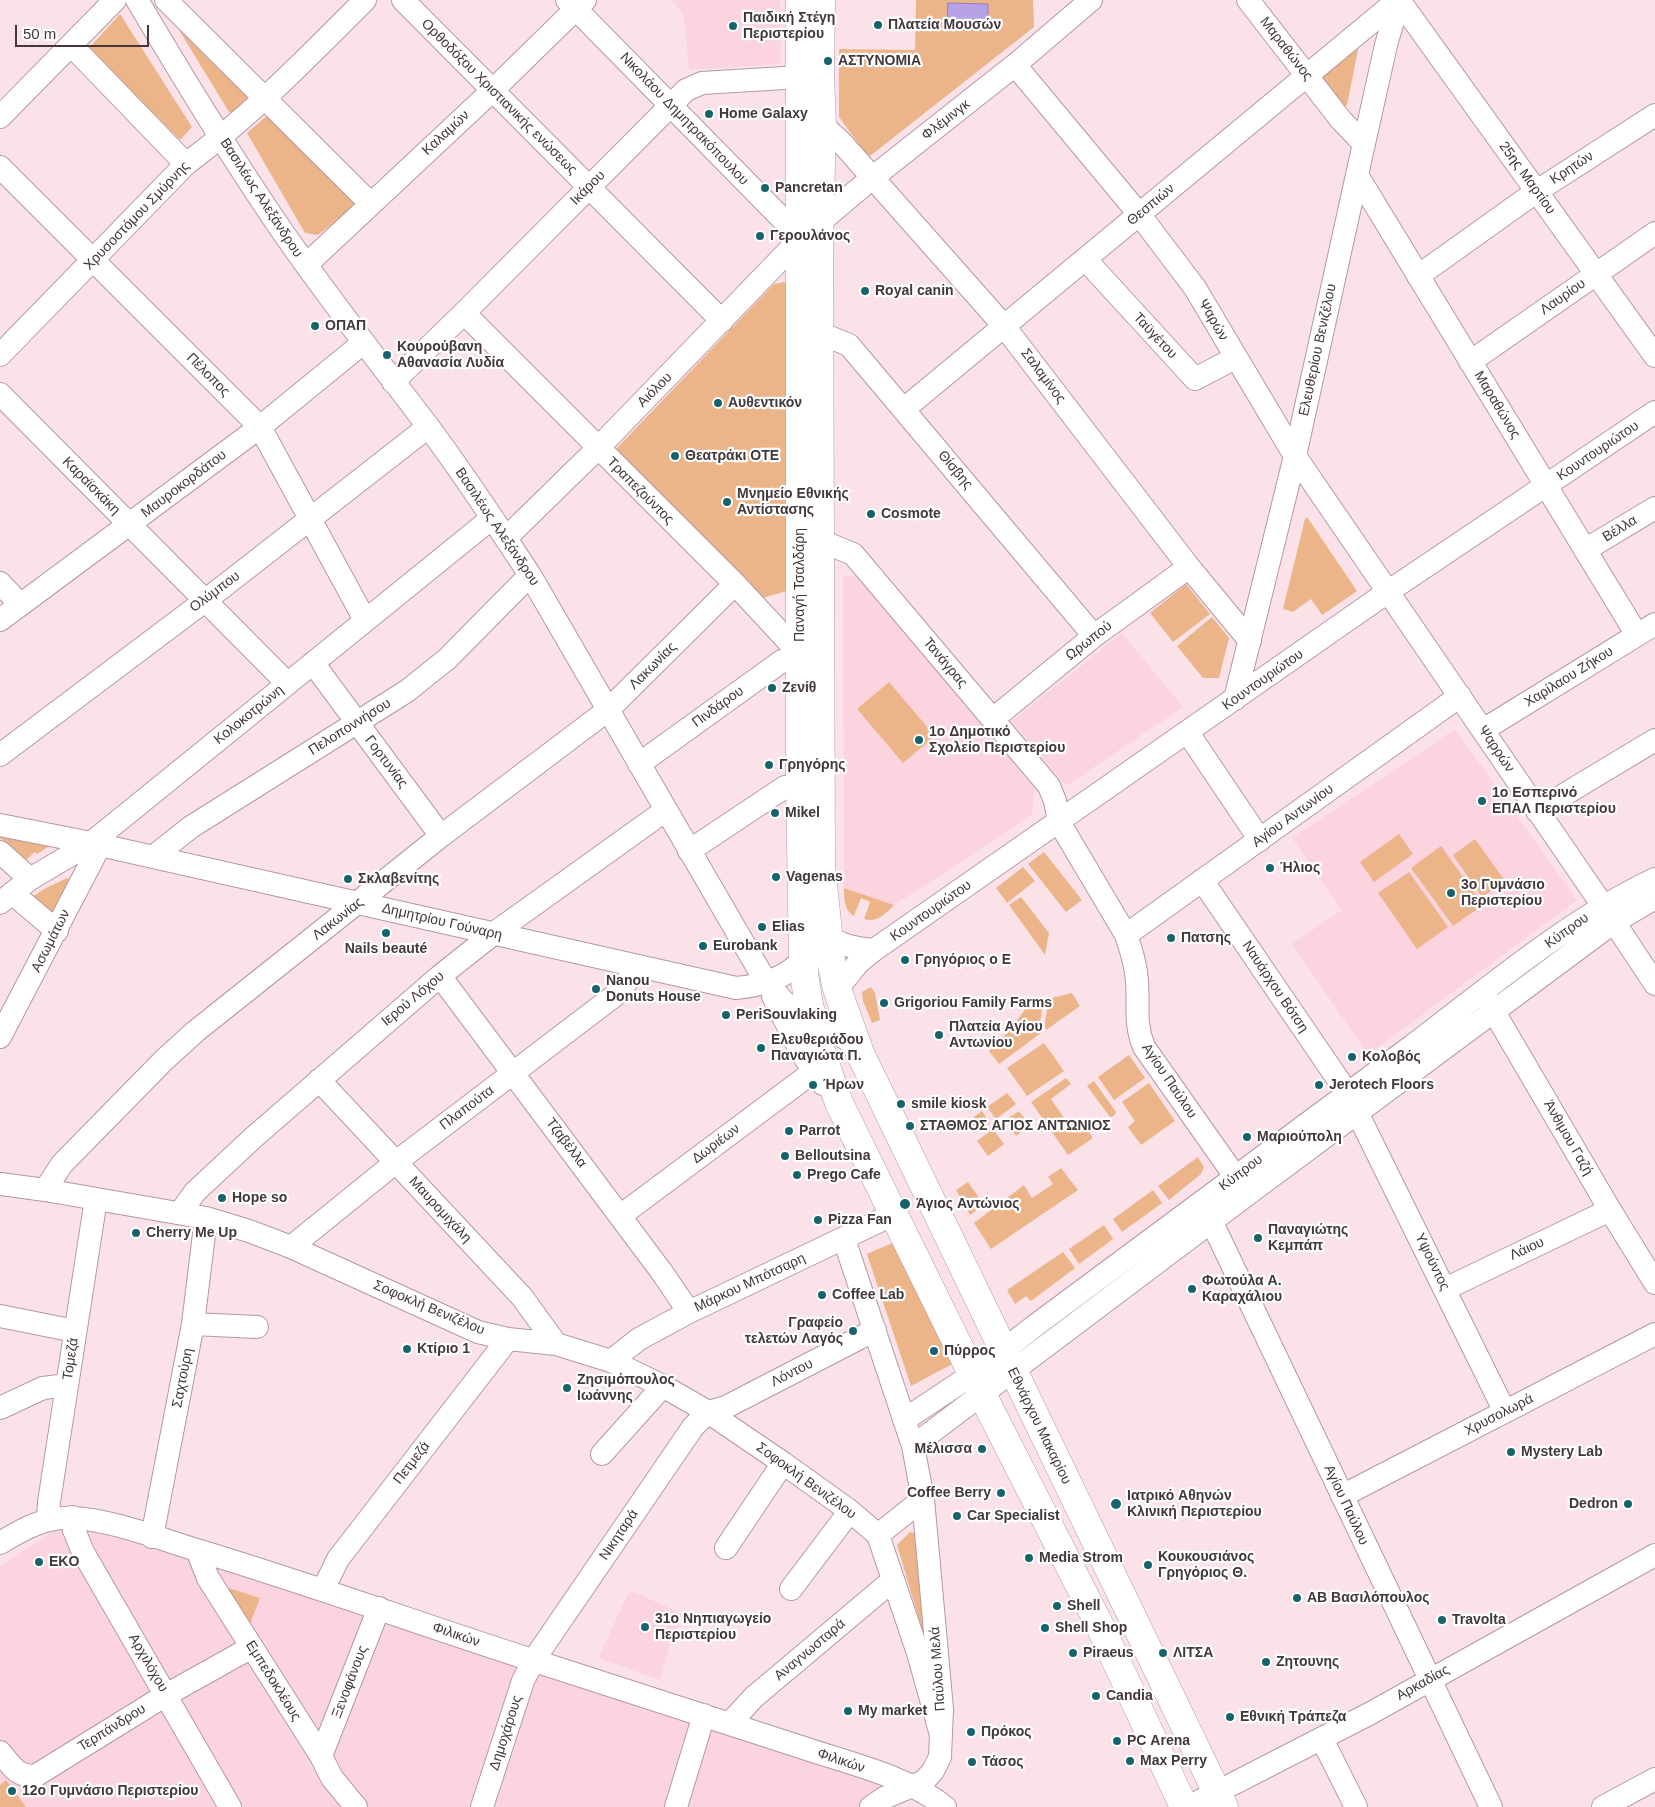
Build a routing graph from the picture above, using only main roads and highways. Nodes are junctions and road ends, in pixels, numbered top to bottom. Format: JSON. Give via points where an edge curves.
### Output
{"nodes":[{"id":1,"x":800,"y":0,"type":"edge"},
{"id":2,"x":821,"y":0,"type":"edge"},
{"id":3,"x":810,"y":77,"type":"junction"},
{"id":4,"x":810,"y":230,"type":"junction"},
{"id":5,"x":810,"y":785,"type":"junction"},
{"id":6,"x":856,"y":1044,"type":"joint"},
{"id":7,"x":1220,"y":1800,"type":"edge"},
{"id":8,"x":1186,"y":1807,"type":"edge"}],
"edges":[{"from":1,"to":3,"type":"main road","name":"Παναγή Τσαλδάρη"},
{"from":2,"to":3,"type":"main road","name":"Παναγή Τσαλδάρη"},
{"from":3,"to":4,"type":"main road","name":"Παναγή Τσαλδάρη"},
{"from":3,"to":4,"type":"main road","name":"Παναγή Τσαλδάρη","via":[[822,125]]},
{"from":4,"to":5,"type":"main road","name":"Παναγή Τσαλδάρη"},
{"from":5,"to":6,"type":"main road","name":"Παναγή Τσαλδάρη","via":[[830,961]]},
{"from":5,"to":8,"type":"main road","name":"Παναγή Τσαλδάρη","via":[[802,959],[804,988],[822,1057],[840,1105],[1097,1620]]},
{"from":6,"to":7,"type":"main road","name":"Εθνάρχου Μακαρίου"}]}
